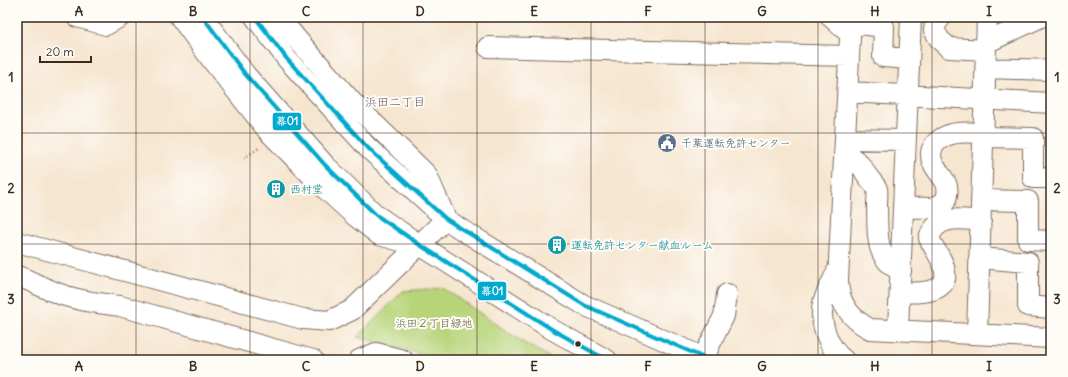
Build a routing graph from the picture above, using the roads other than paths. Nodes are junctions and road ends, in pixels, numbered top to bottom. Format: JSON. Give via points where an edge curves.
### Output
{"nodes":[{"id":1,"x":77,"y":17,"type":"edge"},
{"id":2,"x":120,"y":17,"type":"edge"},
{"id":3,"x":180,"y":17,"type":"edge"},
{"id":4,"x":203,"y":17,"type":"edge"},
{"id":5,"x":255,"y":17,"type":"edge"},
{"id":6,"x":280,"y":17,"type":"edge"},
{"id":7,"x":831,"y":17,"type":"edge"},
{"id":8,"x":911,"y":17,"type":"edge"},
{"id":9,"x":941,"y":17,"type":"edge"},
{"id":10,"x":987,"y":17,"type":"edge"},
{"id":11,"x":1041,"y":17,"type":"edge"},
{"id":12,"x":850,"y":25,"type":"edge"},
{"id":13,"x":488,"y":46,"type":"dead end"},
{"id":14,"x":986,"y":53,"type":"junction"},
{"id":15,"x":849,"y":56,"type":"junction"},
{"id":16,"x":909,"y":58,"type":"junction"},
{"id":17,"x":1051,"y":70,"type":"edge"},
{"id":18,"x":848,"y":92,"type":"junction"},
{"id":19,"x":908,"y":95,"type":"junction"},
{"id":20,"x":985,"y":99,"type":"junction"},
{"id":21,"x":1051,"y":103,"type":"edge"},
{"id":22,"x":983,"y":135,"type":"junction"},
{"id":23,"x":906,"y":140,"type":"junction"},
{"id":24,"x":845,"y":147,"type":"junction"},
{"id":25,"x":1051,"y":178,"type":"edge"},
{"id":26,"x":981,"y":200,"type":"junction"},
{"id":27,"x":903,"y":207,"type":"junction"},
{"id":28,"x":446,"y":219,"type":"junction"},
{"id":29,"x":981,"y":220,"type":"junction"},
{"id":30,"x":1051,"y":241,"type":"edge"},
{"id":31,"x":17,"y":242,"type":"edge"},
{"id":32,"x":420,"y":245,"type":"junction"},
{"id":33,"x":979,"y":258,"type":"junction"},
{"id":34,"x":838,"y":268,"type":"junction"},
{"id":35,"x":900,"y":271,"type":"junction"},
{"id":36,"x":17,"y":276,"type":"edge"},
{"id":37,"x":900,"y":292,"type":"junction"},
{"id":38,"x":727,"y":294,"type":"dead end"},
{"id":39,"x":1051,"y":308,"type":"edge"},
{"id":40,"x":898,"y":330,"type":"junction"},
{"id":41,"x":977,"y":334,"type":"junction"},
{"id":42,"x":1051,"y":338,"type":"edge"},
{"id":43,"x":272,"y":355,"type":"edge"},
{"id":44,"x":839,"y":357,"type":"edge"},
{"id":45,"x":707,"y":359,"type":"edge"},
{"id":46,"x":313,"y":360,"type":"edge"},
{"id":47,"x":360,"y":360,"type":"edge"},
{"id":48,"x":403,"y":360,"type":"edge"},
{"id":49,"x":607,"y":360,"type":"edge"}],
"edges":[{"from":1,"to":2,"type":"street","via":[[106,25]]},
{"from":3,"to":32,"type":"street","via":[[268,131],[320,184],[379,235]]},
{"from":4,"to":32,"type":"street","via":[[245,74],[325,165],[376,216]]},
{"from":5,"to":28,"type":"street","via":[[287,59],[368,148]]},
{"from":6,"to":28,"type":"street","via":[[354,104],[427,175]]},
{"from":7,"to":12,"type":"street"},
{"from":8,"to":16,"type":"street"},
{"from":9,"to":14,"type":"street","via":[[934,30],[949,48]]},
{"from":10,"to":14,"type":"street"},
{"from":11,"to":14,"type":"street"},
{"from":12,"to":15,"type":"street"},
{"from":12,"to":16,"type":"street","via":[[884,27],[883,57]]},
{"from":13,"to":15,"type":"street"},
{"from":14,"to":17,"type":"street"},
{"from":14,"to":20,"type":"street"},
{"from":15,"to":18,"type":"street"},
{"from":16,"to":19,"type":"street"},
{"from":18,"to":19,"type":"street"},
{"from":18,"to":24,"type":"street"},
{"from":19,"to":20,"type":"street"},
{"from":19,"to":23,"type":"street"},
{"from":20,"to":21,"type":"street"},
{"from":20,"to":22,"type":"street"},
{"from":22,"to":25,"type":"street","via":[[1033,138],[1033,178]]},
{"from":22,"to":26,"type":"street"},
{"from":22,"to":27,"type":"street","via":[[952,134],[932,146],[932,162],[948,188],[945,202],[932,208]]},
{"from":23,"to":24,"type":"street"},
{"from":23,"to":27,"type":"street"},
{"from":24,"to":34,"type":"street"},
{"from":24,"to":35,"type":"street","via":[[862,166],[877,189],[880,249],[891,267]]},
{"from":26,"to":29,"type":"street"},
{"from":26,"to":30,"type":"street","via":[[1028,201],[1028,240]]},
{"from":27,"to":35,"type":"street"},
{"from":28,"to":32,"type":"street"},
{"from":28,"to":45,"type":"street","via":[[584,305]]},
{"from":29,"to":33,"type":"street"},
{"from":29,"to":37,"type":"street","via":[[950,219],[932,230],[929,238],[946,272],[945,280],[934,290]]},
{"from":31,"to":32,"type":"street","via":[[303,319],[329,321],[352,310]]},
{"from":32,"to":49,"type":"street","via":[[553,330]]},
{"from":33,"to":39,"type":"street","via":[[1028,262],[1028,306]]},
{"from":33,"to":41,"type":"street"},
{"from":34,"to":40,"type":"street","via":[[840,295],[853,318],[870,329]]},
{"from":34,"to":44,"type":"street","via":[[823,304],[828,338]]},
{"from":35,"to":37,"type":"street"},
{"from":36,"to":43,"type":"street","via":[[59,293],[120,306]]},
{"from":37,"to":40,"type":"street"},
{"from":38,"to":45,"type":"street","via":[[724,316],[709,346]]},
{"from":40,"to":41,"type":"street"},
{"from":41,"to":42,"type":"street"},
{"from":43,"to":46,"type":"street"},
{"from":47,"to":48,"type":"street","via":[[376,353]]}]}
